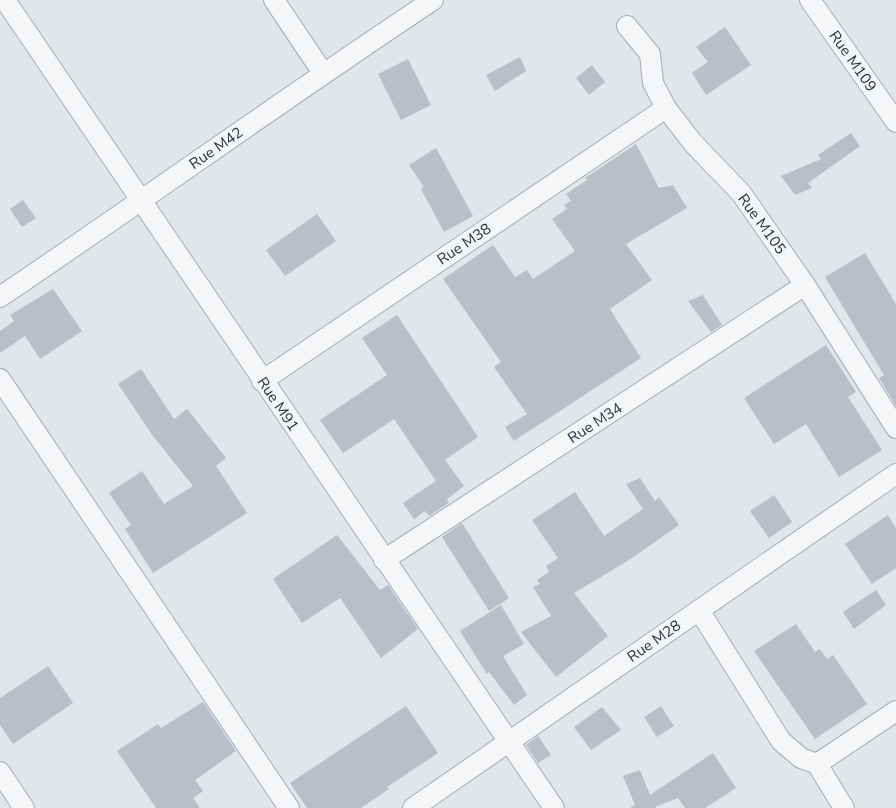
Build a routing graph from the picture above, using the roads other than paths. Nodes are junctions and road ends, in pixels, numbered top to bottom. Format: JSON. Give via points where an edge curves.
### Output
{"nodes":[{"id":1,"x":274,"y":0,"type":"edge"},
{"id":2,"x":433,"y":0,"type":"edge"},
{"id":3,"x":810,"y":0,"type":"edge"},
{"id":4,"x":4,"y":4,"type":"edge"},
{"id":5,"x":627,"y":26,"type":"dead end"},
{"id":6,"x":323,"y":73,"type":"junction"},
{"id":7,"x":666,"y":108,"type":"junction"},
{"id":8,"x":896,"y":122,"type":"edge"},
{"id":9,"x":141,"y":201,"type":"junction"},
{"id":10,"x":806,"y":285,"type":"junction"},
{"id":11,"x":0,"y":297,"type":"edge"},
{"id":12,"x":0,"y":379,"type":"edge"},
{"id":13,"x":262,"y":381,"type":"junction"},
{"id":14,"x":896,"y":428,"type":"edge"},
{"id":15,"x":896,"y":474,"type":"edge"},
{"id":16,"x":384,"y":560,"type":"junction"},
{"id":17,"x":699,"y":610,"type":"junction"},
{"id":18,"x":896,"y":711,"type":"edge"},
{"id":19,"x":509,"y":741,"type":"junction"},
{"id":20,"x":817,"y":764,"type":"junction"},
{"id":21,"x":0,"y":772,"type":"edge"},
{"id":22,"x":24,"y":808,"type":"edge"},
{"id":23,"x":289,"y":808,"type":"edge"},
{"id":24,"x":413,"y":808,"type":"edge"},
{"id":25,"x":554,"y":808,"type":"edge"},
{"id":26,"x":843,"y":808,"type":"edge"}],
"edges":[{"from":1,"to":6,"type":"street"},
{"from":2,"to":6,"type":"street","name":"Rue M42"},
{"from":3,"to":8,"type":"street","name":"Rue M109"},
{"from":4,"to":9,"type":"street","name":"Rue M91"},
{"from":5,"to":7,"type":"street","name":"Rue M105","via":[[650,54],[653,83]]},
{"from":6,"to":9,"type":"street","name":"Rue M42"},
{"from":7,"to":10,"type":"street","name":"Rue M105","via":[[741,193]]},
{"from":7,"to":13,"type":"street","name":"Rue M38"},
{"from":9,"to":11,"type":"street","name":"Rue M42"},
{"from":9,"to":13,"type":"street","name":"Rue M91"},
{"from":10,"to":14,"type":"street","name":"Rue M105"},
{"from":10,"to":16,"type":"street","name":"Rue M34"},
{"from":12,"to":23,"type":"street"},
{"from":13,"to":16,"type":"street","name":"Rue M91"},
{"from":15,"to":17,"type":"street","name":"Rue M28"},
{"from":16,"to":19,"type":"street","name":"Rue M91"},
{"from":17,"to":19,"type":"street","name":"Rue M28"},
{"from":17,"to":20,"type":"street","via":[[781,741],[801,758]]},
{"from":18,"to":20,"type":"street"},
{"from":19,"to":24,"type":"street","name":"Rue M28"},
{"from":19,"to":25,"type":"street","name":"Rue M91"},
{"from":20,"to":26,"type":"street"},
{"from":21,"to":22,"type":"street"}]}
